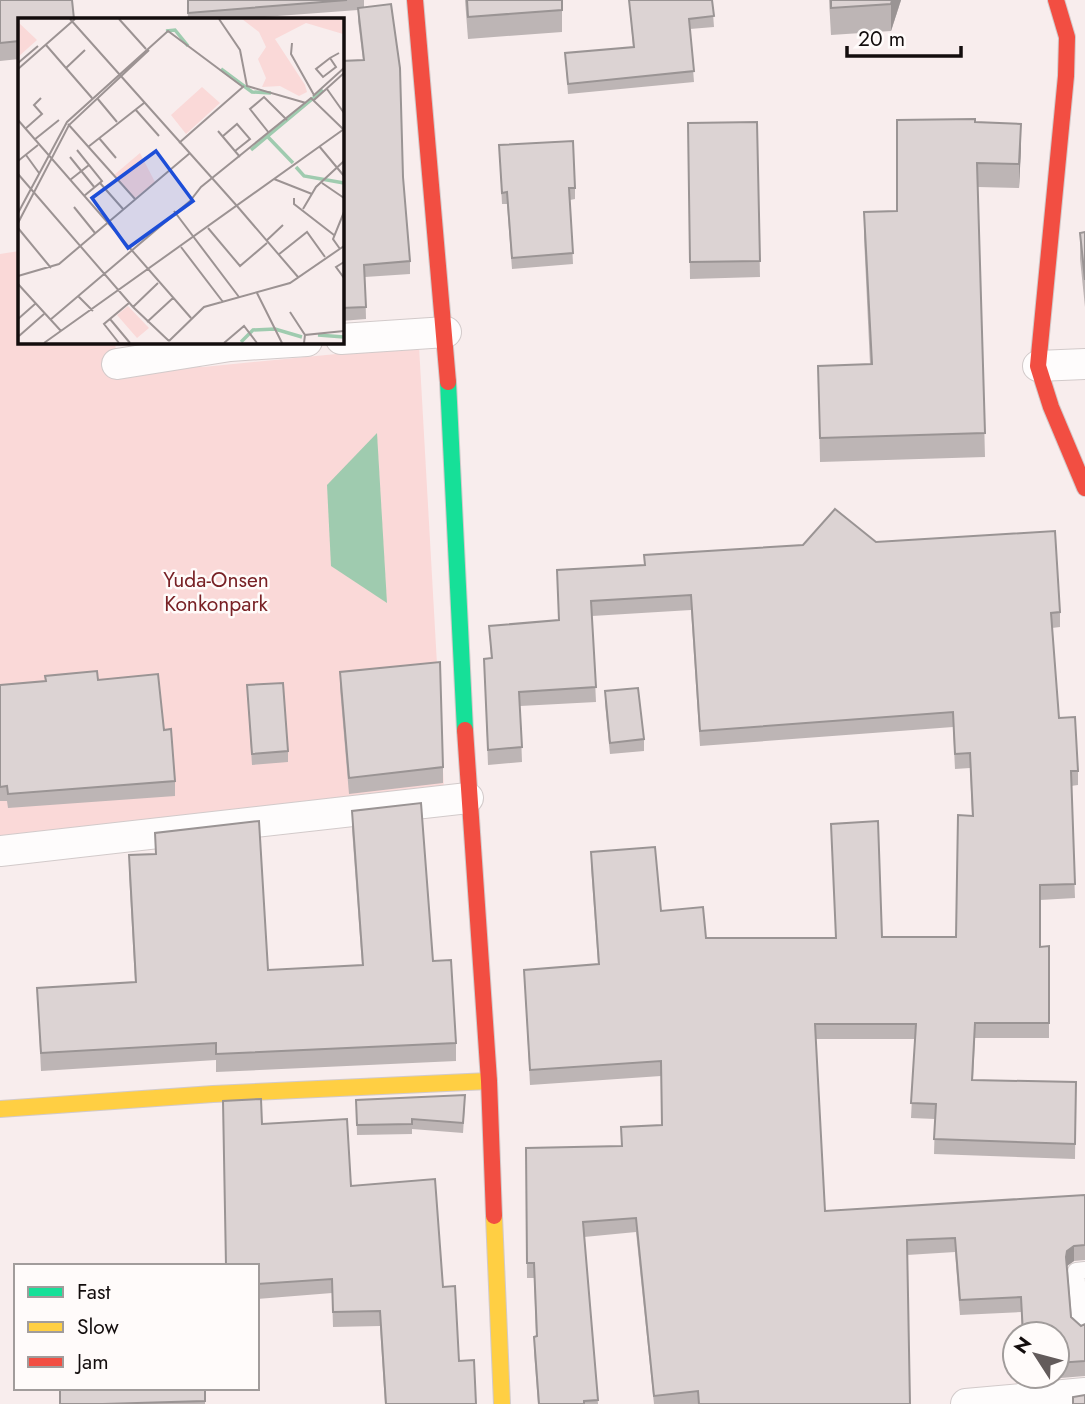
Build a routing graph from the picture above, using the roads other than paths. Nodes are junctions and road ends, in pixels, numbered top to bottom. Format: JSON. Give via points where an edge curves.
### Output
{"nodes":[{"id":1,"x":415,"y":0,"type":"edge"},
{"id":2,"x":1056,"y":0,"type":"edge"},
{"id":3,"x":1085,"y":72,"type":"edge"},
{"id":4,"x":1066,"y":76,"type":"junction"},
{"id":5,"x":446,"y":332,"type":"junction"},
{"id":6,"x":343,"y":339,"type":"edge"},
{"id":7,"x":276,"y":343,"type":"edge"},
{"id":8,"x":117,"y":364,"type":"dead end"},
{"id":9,"x":1085,"y":364,"type":"edge"},
{"id":10,"x":1038,"y":366,"type":"junction"},
{"id":11,"x":1085,"y":488,"type":"edge"},
{"id":12,"x":468,"y":797,"type":"junction"},
{"id":13,"x":0,"y":850,"type":"edge"},
{"id":14,"x":489,"y":1081,"type":"junction"},
{"id":15,"x":0,"y":1109,"type":"edge"},
{"id":16,"x":1085,"y":1270,"type":"edge"},
{"id":17,"x":1081,"y":1330,"type":"edge"},
{"id":18,"x":1085,"y":1393,"type":"edge"},
{"id":19,"x":502,"y":1404,"type":"edge"},
{"id":20,"x":966,"y":1404,"type":"edge"}],
"edges":[{"from":1,"to":5,"type":"street"},
{"from":2,"to":4,"type":"street","via":[[1066,37]]},
{"from":3,"to":4,"type":"lane"},
{"from":4,"to":10,"type":"street"},
{"from":5,"to":6,"type":"street"},
{"from":5,"to":12,"type":"street"},
{"from":7,"to":8,"type":"street"},
{"from":9,"to":10,"type":"street"},
{"from":10,"to":11,"type":"street"},
{"from":12,"to":13,"type":"street"},
{"from":12,"to":14,"type":"street"},
{"from":14,"to":15,"type":"street"},
{"from":14,"to":19,"type":"street"},
{"from":16,"to":17,"type":"lane","via":[[1076,1271]]},
{"from":18,"to":20,"type":"street"}]}
